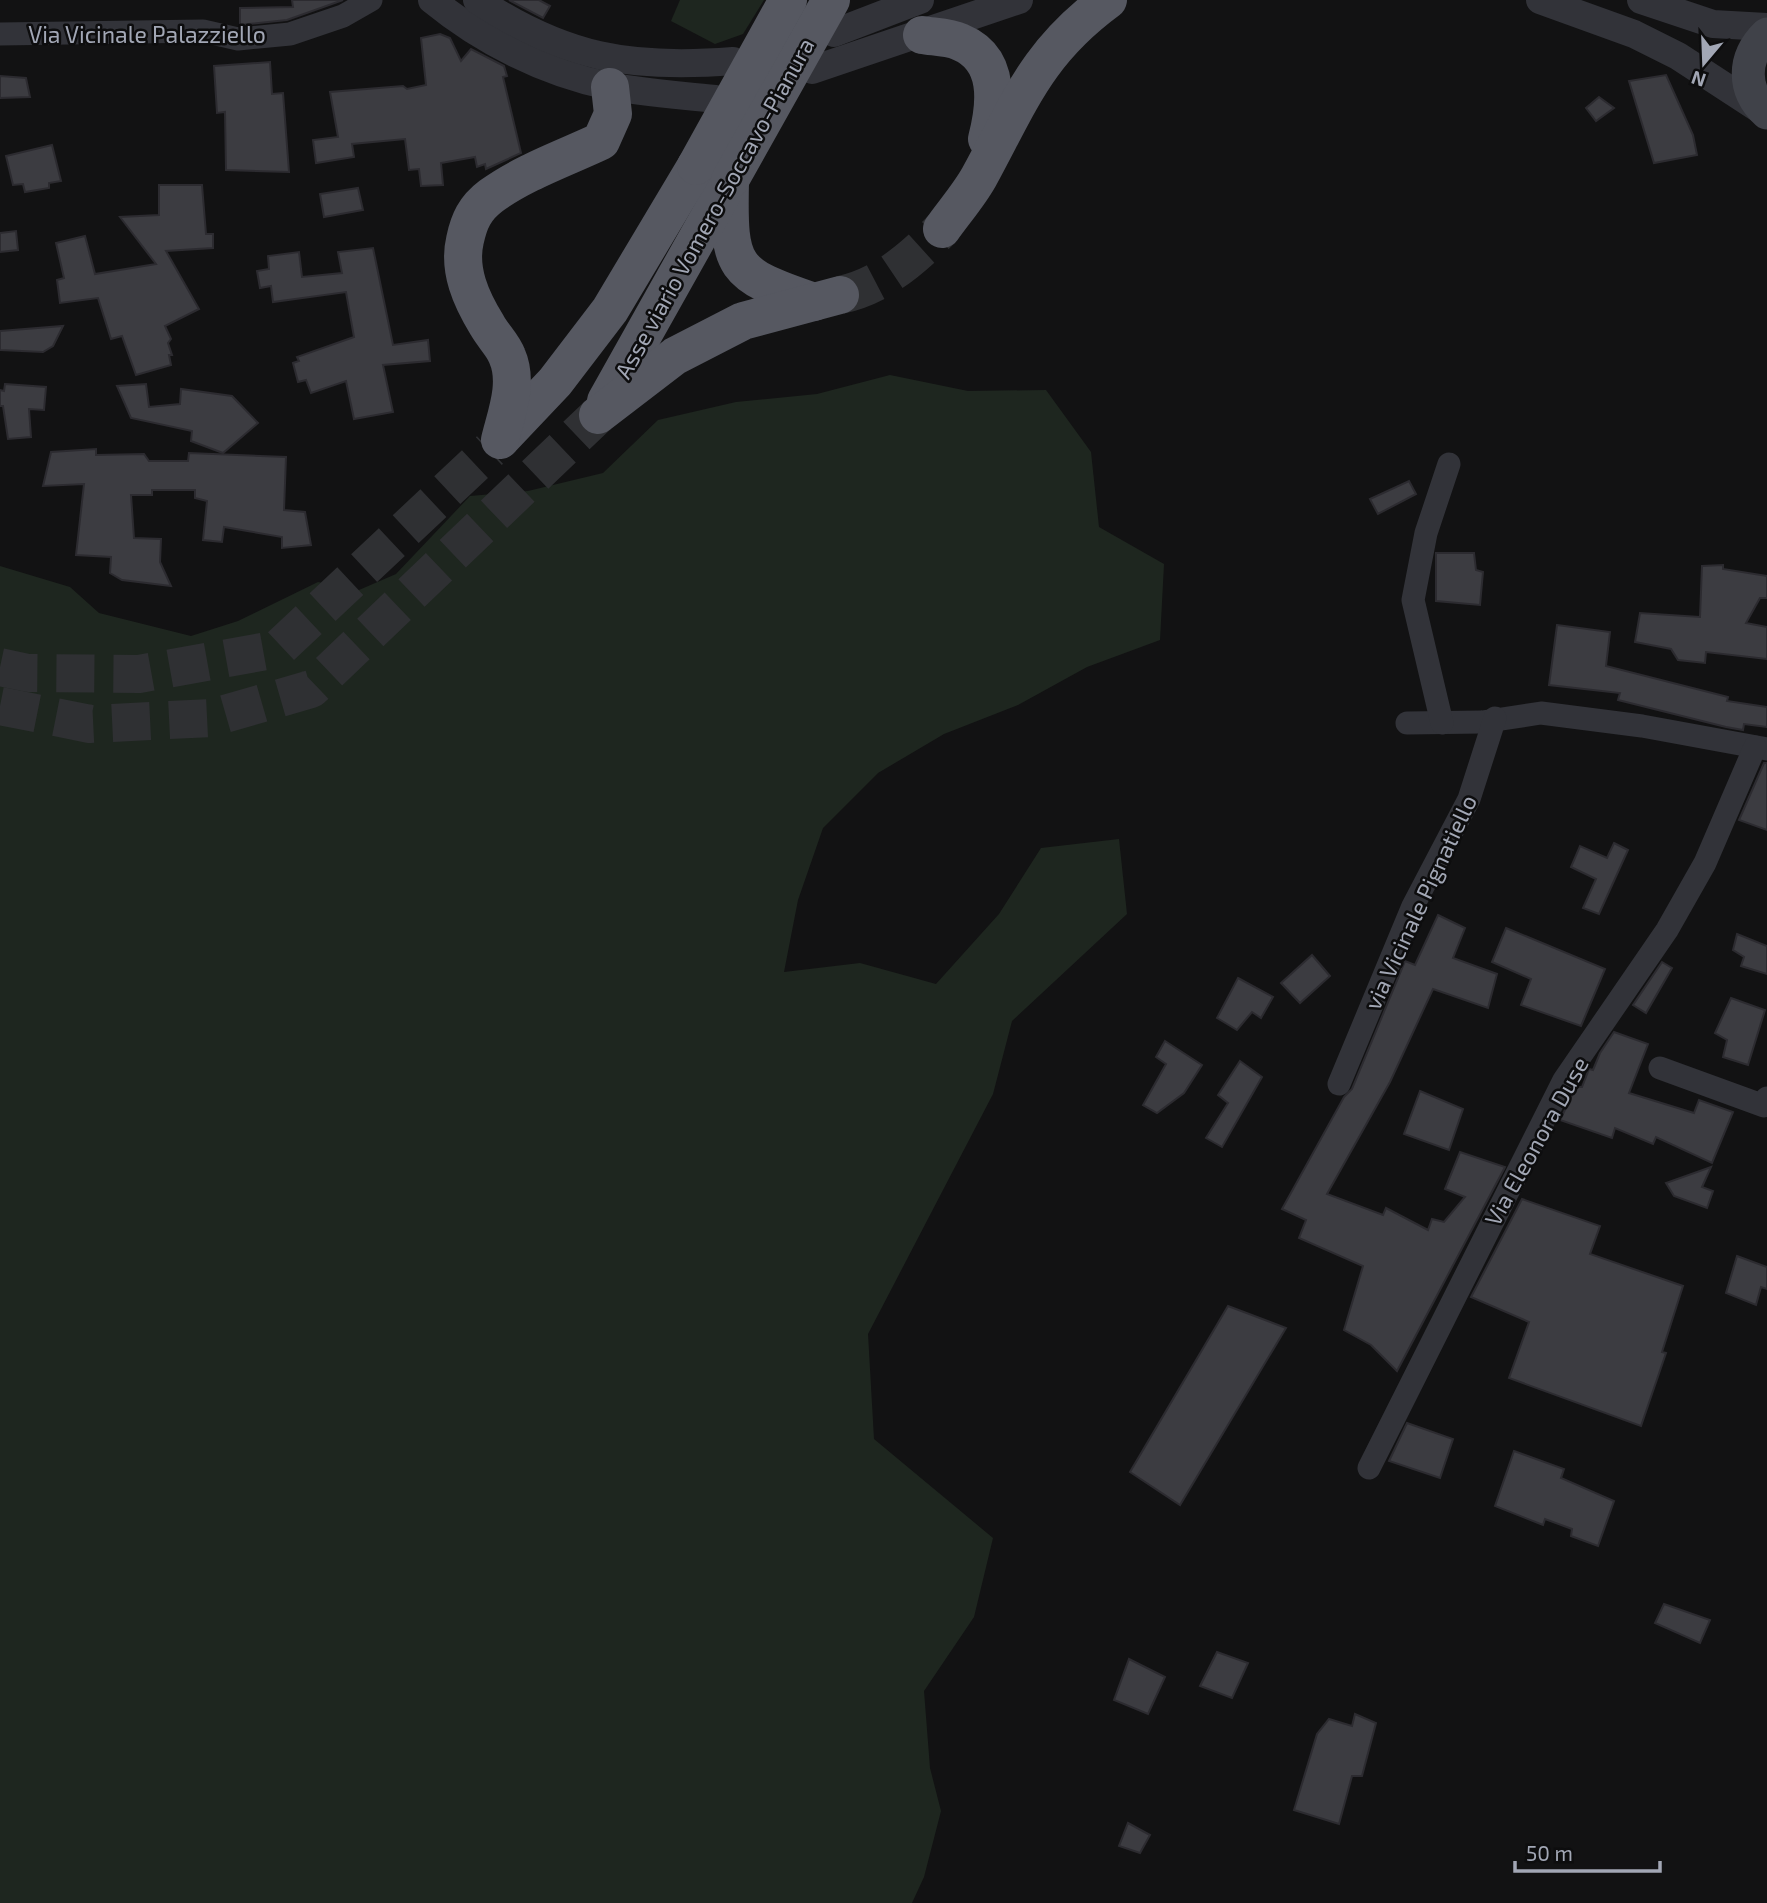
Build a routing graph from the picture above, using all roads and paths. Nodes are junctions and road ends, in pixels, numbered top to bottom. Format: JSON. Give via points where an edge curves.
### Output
{"nodes":[{"id":1,"x":371,"y":0,"type":"edge"},
{"id":2,"x":432,"y":0,"type":"edge"},
{"id":3,"x":477,"y":0,"type":"edge"},
{"id":4,"x":788,"y":0,"type":"edge"},
{"id":5,"x":1019,"y":0,"type":"edge"},
{"id":6,"x":1108,"y":0,"type":"edge"},
{"id":7,"x":1541,"y":0,"type":"edge"},
{"id":8,"x":1641,"y":0,"type":"edge"},
{"id":9,"x":832,"y":17,"type":"edge"},
{"id":10,"x":920,"y":17,"type":"edge"},
{"id":11,"x":1767,"y":27,"type":"edge"},
{"id":12,"x":0,"y":34,"type":"edge"},
{"id":13,"x":1767,"y":34,"type":"edge"},
{"id":14,"x":733,"y":61,"type":"dead end"},
{"id":15,"x":812,"y":70,"type":"dead end"},
{"id":16,"x":610,"y":87,"type":"junction"},
{"id":17,"x":715,"y":99,"type":"dead end"},
{"id":18,"x":1767,"y":114,"type":"edge"},
{"id":19,"x":713,"y":173,"type":"junction"},
{"id":20,"x":978,"y":179,"type":"junction"},
{"id":21,"x":942,"y":229,"type":"tunnel mouth"},
{"id":22,"x":1449,"y":464,"type":"dead end"},
{"id":23,"x":1495,"y":718,"type":"junction"},
{"id":24,"x":1407,"y":723,"type":"dead end"},
{"id":25,"x":1442,"y":723,"type":"junction"},
{"id":26,"x":1761,"y":748,"type":"edge"},
{"id":27,"x":1660,"y":1068,"type":"dead end"},
{"id":28,"x":1339,"y":1084,"type":"dead end"},
{"id":29,"x":1767,"y":1098,"type":"edge"},
{"id":30,"x":1369,"y":1468,"type":"dead end"}],
"edges":[{"from":1,"to":12,"type":"street","name":"Via Vicinale Palazziello","via":[[343,16],[290,34],[238,39],[203,31]]},
{"from":2,"to":16,"type":"street","via":[[498,45],[544,66]]},
{"from":3,"to":14,"type":"street","via":[[544,38],[627,63]]},
{"from":4,"to":19,"type":"highway","name":"Asse viario Vomero-Soccavo-Pianura","bridge":true},
{"from":5,"to":10,"type":"street"},
{"from":6,"to":20,"type":"highway","via":[[1039,66]]},
{"from":7,"to":18,"type":"street","via":[[1678,56]]},
{"from":8,"to":11,"type":"street","via":[[1713,24]]},
{"from":9,"to":10,"type":"street"},
{"from":9,"to":19,"type":"highway","name":"Asse viario Vomero-Soccavo-Pianura","bridge":true},
{"from":10,"to":15,"type":"street"},
{"from":10,"to":20,"type":"highway","via":[[974,50],[992,78],[994,111]]},
{"from":13,"to":18,"type":"main road","via":[[1755,46],[1747,75],[1750,90]]},
{"from":16,"to":17,"type":"street"},
{"from":16,"to":19,"type":"highway","name":"Asse viario Vomero-Soccavo-Pianura","via":[[613,114],[601,141],[520,178],[489,197],[469,218],[460,259],[468,288],[508,357],[512,379],[495,445],[555,382]]},
{"from":19,"to":19,"type":"highway","name":"Asse viario Vomero-Soccavo-Pianura","via":[[598,415],[675,356],[743,321],[827,298],[771,287],[745,273],[731,244]]},
{"from":20,"to":21,"type":"highway"},
{"from":22,"to":25,"type":"street","via":[[1426,533],[1413,600]]},
{"from":23,"to":25,"type":"street"},
{"from":23,"to":26,"type":"street","via":[[1541,713]]},
{"from":23,"to":28,"type":"street","name":"via Vicinale Pignatiello","via":[[1469,799],[1413,906]]},
{"from":24,"to":25,"type":"street"},
{"from":26,"to":30,"type":"street","name":"Via Eleonora Duse","via":[[1667,930],[1564,1080]]},
{"from":27,"to":29,"type":"street","via":[[1764,1106]]}]}
